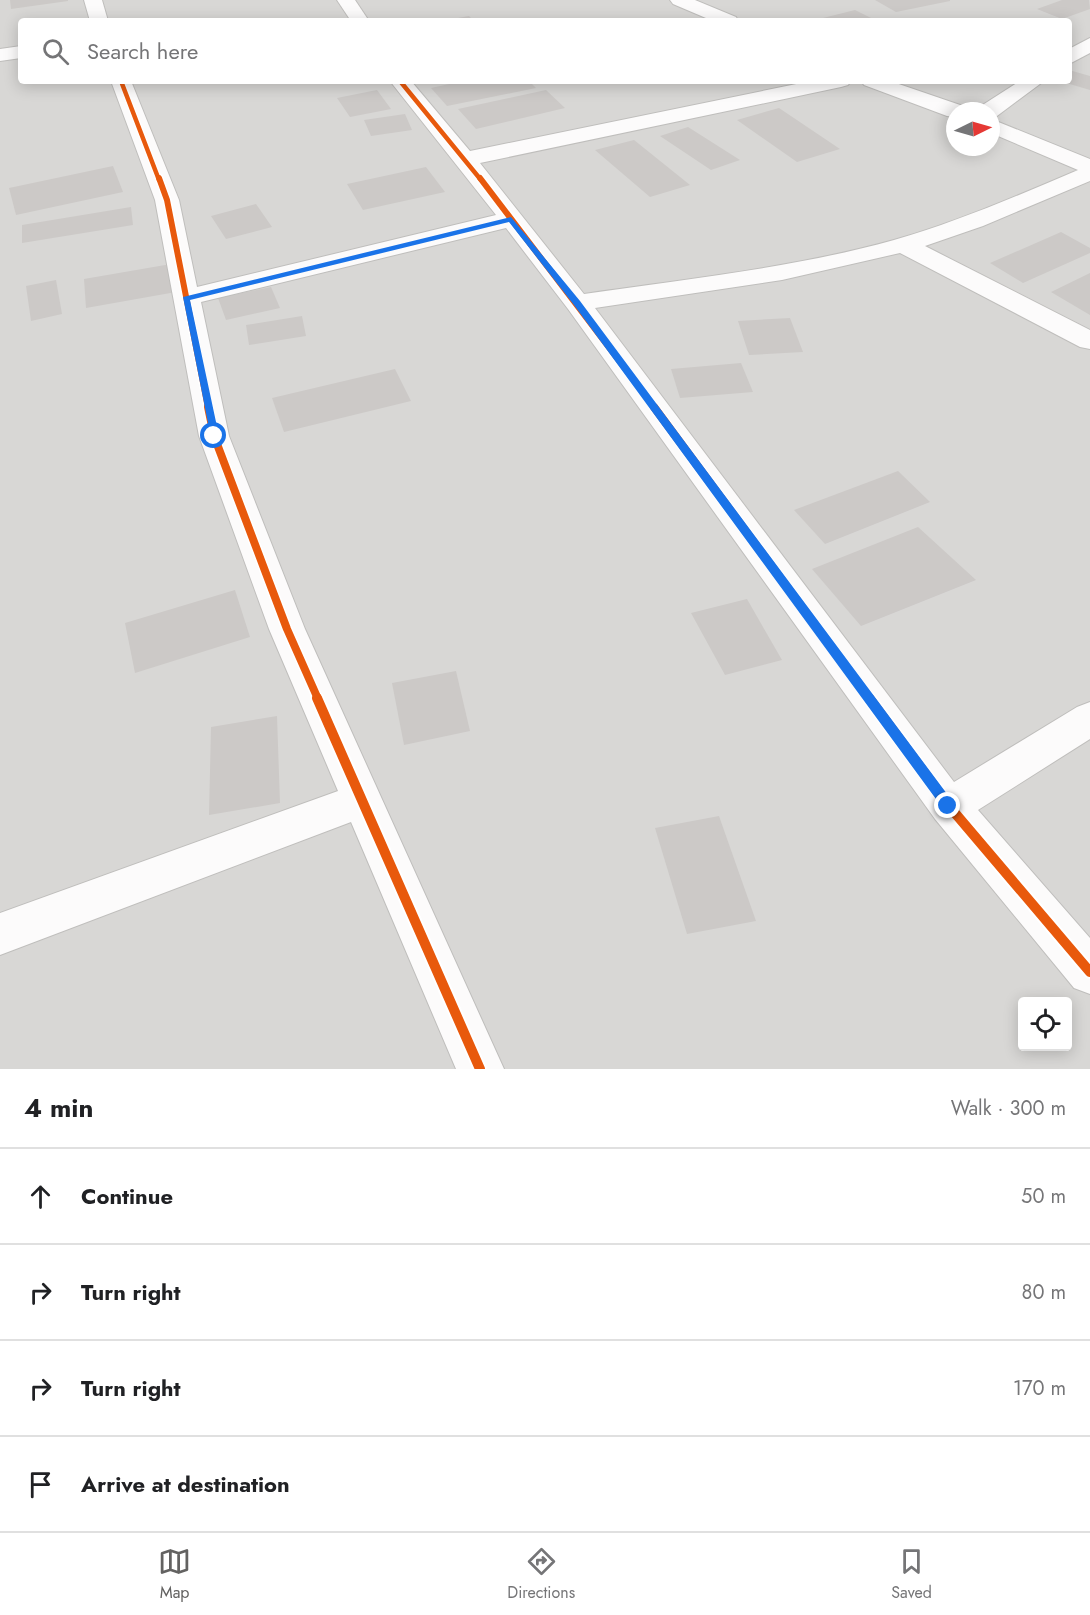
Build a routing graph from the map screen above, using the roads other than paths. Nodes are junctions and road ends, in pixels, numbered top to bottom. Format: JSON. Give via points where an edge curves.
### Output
{"nodes":[{"id":1,"x":93,"y":0,"type":"edge"},
{"id":2,"x":346,"y":0,"type":"edge"},
{"id":3,"x":679,"y":0,"type":"edge"},
{"id":4,"x":98,"y":18,"type":"edge"},
{"id":5,"x":358,"y":18,"type":"edge"},
{"id":6,"x":722,"y":18,"type":"edge"},
{"id":7,"x":1090,"y":44,"type":"edge"},
{"id":8,"x":18,"y":52,"type":"edge"},
{"id":9,"x":0,"y":55,"type":"edge"},
{"id":10,"x":1072,"y":56,"type":"edge"},
{"id":11,"x":122,"y":84,"type":"edge"},
{"id":12,"x":402,"y":84,"type":"edge"},
{"id":13,"x":827,"y":84,"type":"edge"},
{"id":14,"x":879,"y":84,"type":"edge"},
{"id":15,"x":1030,"y":84,"type":"edge"},
{"id":16,"x":1000,"y":104,"type":"edge"},
{"id":17,"x":946,"y":108,"type":"edge"},
{"id":18,"x":1000,"y":129,"type":"edge"},
{"id":19,"x":465,"y":159,"type":"junction"},
{"id":20,"x":1090,"y":167,"type":"edge"},
{"id":21,"x":1090,"y":173,"type":"edge"},
{"id":22,"x":511,"y":219,"type":"junction"},
{"id":23,"x":903,"y":245,"type":"junction"},
{"id":24,"x":186,"y":298,"type":"junction"},
{"id":25,"x":577,"y":303,"type":"junction"},
{"id":26,"x":1090,"y":341,"type":"edge"},
{"id":27,"x":1090,"y":718,"type":"edge"},
{"id":28,"x":363,"y":801,"type":"junction"},
{"id":29,"x":948,"y":806,"type":"junction"},
{"id":30,"x":0,"y":934,"type":"edge"},
{"id":31,"x":1090,"y":972,"type":"edge"},
{"id":32,"x":480,"y":1069,"type":"edge"}],
"edges":[{"from":1,"to":4,"type":"street"},
{"from":2,"to":5,"type":"street"},
{"from":3,"to":6,"type":"street"},
{"from":7,"to":10,"type":"street"},
{"from":8,"to":9,"type":"street"},
{"from":11,"to":24,"type":"street","via":[[167,200]]},
{"from":12,"to":19,"type":"street"},
{"from":13,"to":19,"type":"street"},
{"from":14,"to":17,"type":"street"},
{"from":15,"to":16,"type":"street"},
{"from":18,"to":20,"type":"street"},
{"from":19,"to":22,"type":"street"},
{"from":21,"to":23,"type":"street","via":[[975,221]]},
{"from":22,"to":24,"type":"street"},
{"from":22,"to":25,"type":"street"},
{"from":23,"to":25,"type":"street","via":[[790,270]]},
{"from":23,"to":26,"type":"street"},
{"from":24,"to":28,"type":"street","via":[[214,436],[286,629]]},
{"from":25,"to":29,"type":"street"},
{"from":27,"to":29,"type":"street"},
{"from":28,"to":30,"type":"street"},
{"from":28,"to":32,"type":"street"},
{"from":29,"to":31,"type":"street"}]}
